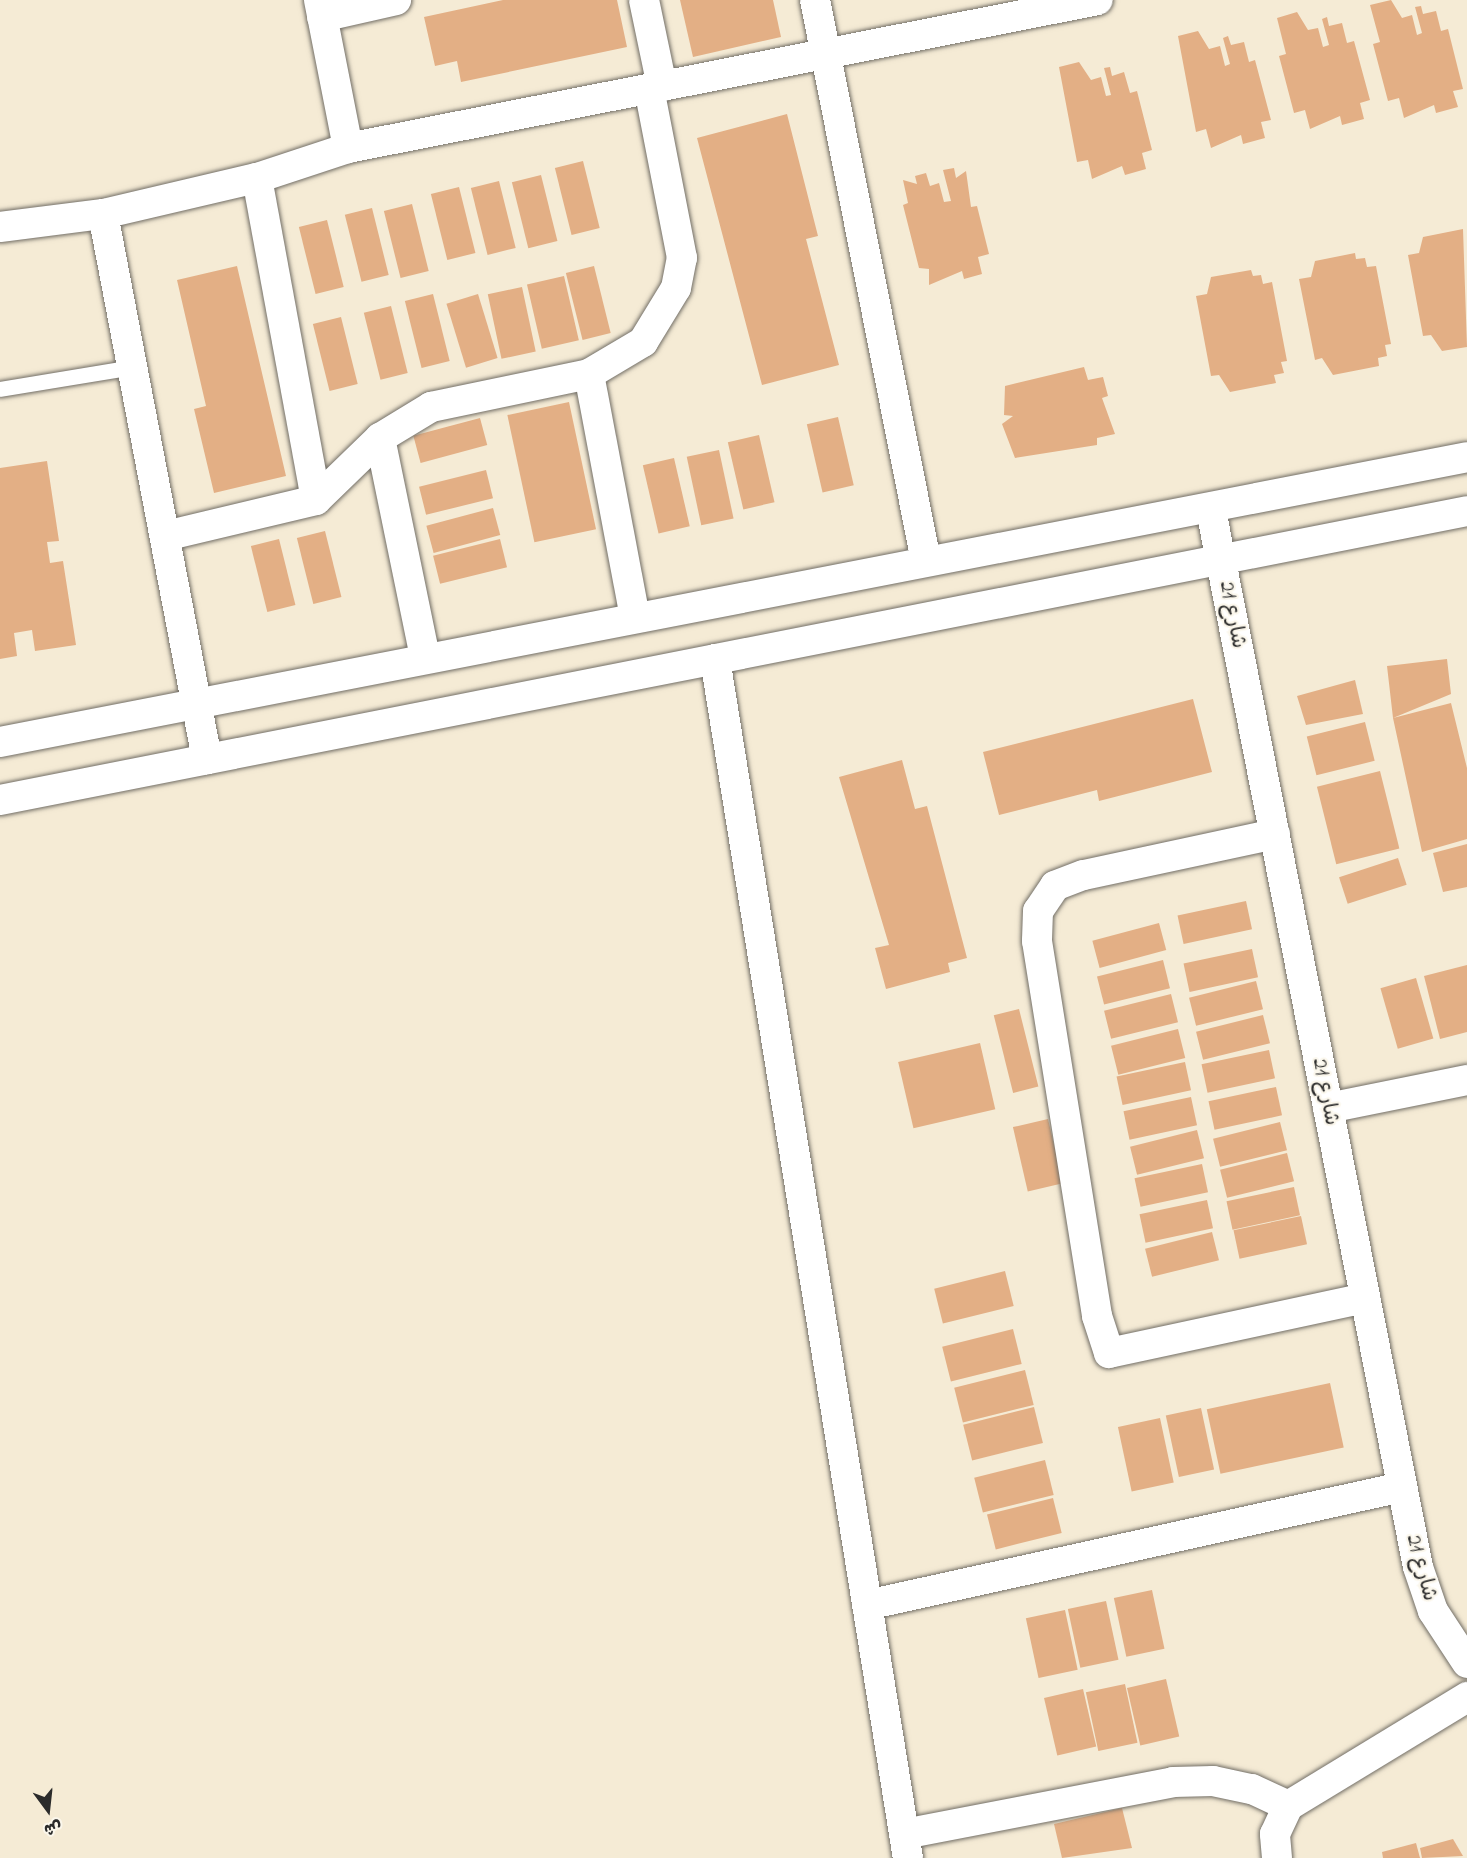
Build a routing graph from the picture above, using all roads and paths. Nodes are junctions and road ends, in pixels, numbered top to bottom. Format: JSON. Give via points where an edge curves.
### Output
{"nodes":[{"id":1,"x":396,"y":0,"type":"edge"},
{"id":2,"x":644,"y":0,"type":"edge"},
{"id":3,"x":815,"y":0,"type":"edge"},
{"id":4,"x":1098,"y":0,"type":"edge"},
{"id":5,"x":1028,"y":7,"type":"edge"},
{"id":6,"x":321,"y":8,"type":"edge"},
{"id":7,"x":826,"y":54,"type":"junction"},
{"id":8,"x":655,"y":88,"type":"junction"},
{"id":9,"x":348,"y":148,"type":"junction"},
{"id":10,"x":257,"y":178,"type":"junction"},
{"id":11,"x":103,"y":214,"type":"junction"},
{"id":12,"x":0,"y":227,"type":"edge"},
{"id":13,"x":133,"y":367,"type":"junction"},
{"id":14,"x":589,"y":374,"type":"junction"},
{"id":15,"x":0,"y":389,"type":"edge"},
{"id":16,"x":380,"y":438,"type":"junction"},
{"id":17,"x":1467,"y":457,"type":"edge"},
{"id":18,"x":316,"y":500,"type":"junction"},
{"id":19,"x":1211,"y":510,"type":"junction"},
{"id":20,"x":1467,"y":511,"type":"edge"},
{"id":21,"x":165,"y":536,"type":"junction"},
{"id":22,"x":1221,"y":559,"type":"junction"},
{"id":23,"x":926,"y":561,"type":"junction"},
{"id":24,"x":635,"y":617,"type":"junction"},
{"id":25,"x":425,"y":658,"type":"junction"},
{"id":26,"x":716,"y":659,"type":"junction"},
{"id":27,"x":197,"y":702,"type":"junction"},
{"id":28,"x":0,"y":742,"type":"edge"},
{"id":29,"x":207,"y":759,"type":"junction"},
{"id":30,"x":0,"y":800,"type":"edge"},
{"id":31,"x":1275,"y":834,"type":"junction"},
{"id":32,"x":1467,"y":1080,"type":"edge"},
{"id":33,"x":1328,"y":1108,"type":"junction"},
{"id":34,"x":1365,"y":1298,"type":"junction"},
{"id":35,"x":1402,"y":1487,"type":"junction"},
{"id":36,"x":867,"y":1605,"type":"junction"},
{"id":37,"x":1467,"y":1663,"type":"edge"},
{"id":38,"x":1467,"y":1697,"type":"edge"},
{"id":39,"x":1288,"y":1806,"type":"junction"},
{"id":40,"x":906,"y":1846,"type":"edge"},
{"id":41,"x":1277,"y":1858,"type":"edge"}],
"edges":[{"from":1,"to":6,"type":"street"},
{"from":2,"to":8,"type":"street"},
{"from":3,"to":7,"type":"street"},
{"from":4,"to":5,"type":"street"},
{"from":5,"to":7,"type":"street"},
{"from":6,"to":9,"type":"street"},
{"from":7,"to":8,"type":"street"},
{"from":7,"to":23,"type":"street"},
{"from":8,"to":9,"type":"street"},
{"from":8,"to":14,"type":"street","via":[[682,258],[676,288],[643,342]]},
{"from":9,"to":10,"type":"street"},
{"from":10,"to":11,"type":"street"},
{"from":10,"to":18,"type":"street"},
{"from":11,"to":12,"type":"street"},
{"from":11,"to":13,"type":"street"},
{"from":13,"to":15,"type":"lane"},
{"from":13,"to":21,"type":"street"},
{"from":14,"to":16,"type":"street","via":[[431,407]]},
{"from":14,"to":24,"type":"street"},
{"from":16,"to":18,"type":"street"},
{"from":16,"to":25,"type":"street"},
{"from":17,"to":19,"type":"street"},
{"from":18,"to":21,"type":"street"},
{"from":19,"to":22,"type":"street","name":"شارع 21"},
{"from":19,"to":23,"type":"street"},
{"from":20,"to":22,"type":"street"},
{"from":21,"to":27,"type":"street"},
{"from":22,"to":26,"type":"street"},
{"from":22,"to":31,"type":"street","name":"شارع 21"},
{"from":23,"to":24,"type":"street"},
{"from":24,"to":25,"type":"street"},
{"from":25,"to":27,"type":"street"},
{"from":26,"to":29,"type":"street"},
{"from":26,"to":36,"type":"street"},
{"from":27,"to":28,"type":"street"},
{"from":27,"to":29,"type":"street"},
{"from":29,"to":30,"type":"street"},
{"from":31,"to":33,"type":"street","name":"شارع 21"},
{"from":31,"to":34,"type":"street","via":[[1083,875],[1055,886],[1038,911],[1037,940],[1097,1316],[1109,1353]]},
{"from":32,"to":33,"type":"street"},
{"from":33,"to":34,"type":"street","name":"شارع 21"},
{"from":34,"to":35,"type":"street","name":"شارع 21"},
{"from":35,"to":36,"type":"street"},
{"from":35,"to":37,"type":"street","name":"شارع 21","via":[[1433,1611]]},
{"from":36,"to":40,"type":"street"},
{"from":38,"to":39,"type":"street"},
{"from":39,"to":40,"type":"street","via":[[1233,1785],[1173,1782]]},
{"from":39,"to":41,"type":"street","via":[[1275,1834]]}]}
